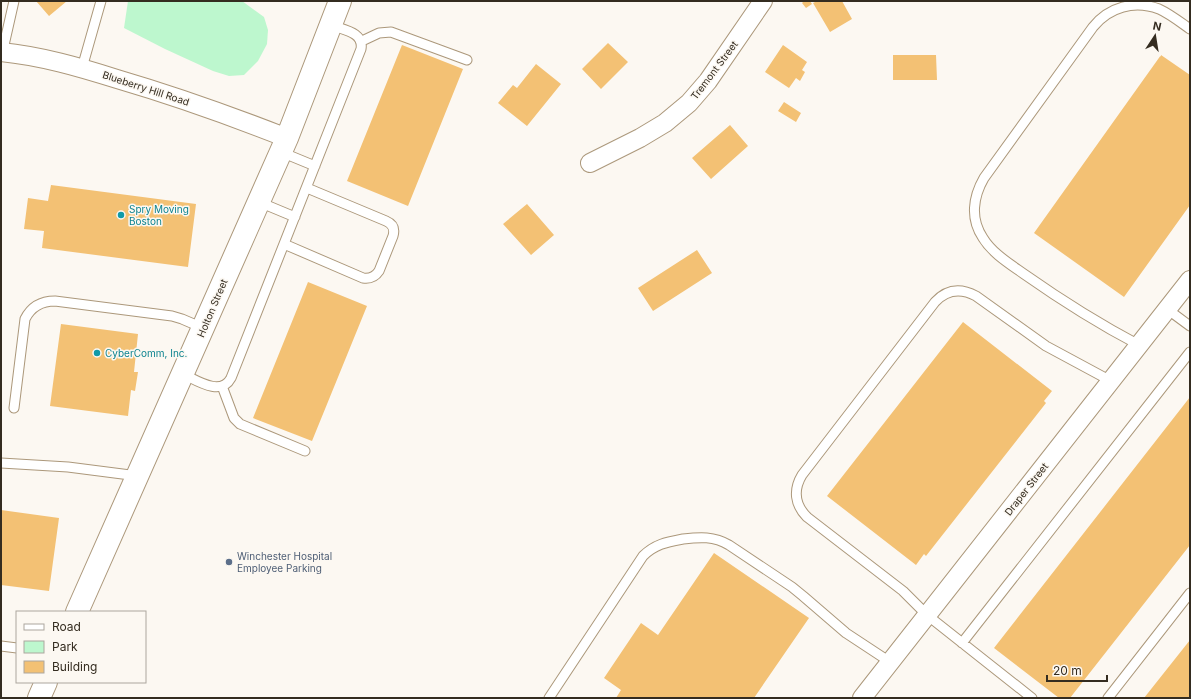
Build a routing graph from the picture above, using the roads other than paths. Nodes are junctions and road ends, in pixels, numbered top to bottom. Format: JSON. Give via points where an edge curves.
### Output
{"nodes":[{"id":1,"x":14,"y":1,"type":"edge"},
{"id":2,"x":101,"y":1,"type":"edge"},
{"id":3,"x":340,"y":1,"type":"edge"},
{"id":4,"x":763,"y":1,"type":"edge"},
{"id":5,"x":331,"y":25,"type":"junction"},
{"id":6,"x":1190,"y":29,"type":"edge"},
{"id":7,"x":362,"y":41,"type":"junction"},
{"id":8,"x":2,"y":55,"type":"edge"},
{"id":9,"x":467,"y":60,"type":"dead end"},
{"id":10,"x":82,"y":68,"type":"junction"},
{"id":11,"x":284,"y":145,"type":"junction"},
{"id":12,"x":590,"y":163,"type":"dead end"},
{"id":13,"x":315,"y":166,"type":"junction"},
{"id":14,"x":307,"y":188,"type":"junction"},
{"id":15,"x":259,"y":202,"type":"junction"},
{"id":16,"x":295,"y":217,"type":"junction"},
{"id":17,"x":284,"y":244,"type":"junction"},
{"id":18,"x":1190,"y":280,"type":"edge"},
{"id":19,"x":1167,"y":309,"type":"junction"},
{"id":20,"x":1190,"y":326,"type":"edge"},
{"id":21,"x":203,"y":328,"type":"junction"},
{"id":22,"x":1139,"y":345,"type":"junction"},
{"id":23,"x":1190,"y":352,"type":"edge"},
{"id":24,"x":183,"y":374,"type":"junction"},
{"id":25,"x":1111,"y":381,"type":"junction"},
{"id":26,"x":222,"y":386,"type":"junction"},
{"id":27,"x":14,"y":408,"type":"dead end"},
{"id":28,"x":305,"y":451,"type":"dead end"},
{"id":29,"x":1,"y":463,"type":"edge"},
{"id":30,"x":138,"y":476,"type":"junction"},
{"id":31,"x":1190,"y":593,"type":"edge"},
{"id":32,"x":77,"y":611,"type":"edge"},
{"id":33,"x":927,"y":615,"type":"junction"},
{"id":34,"x":962,"y":643,"type":"junction"},
{"id":35,"x":1,"y":646,"type":"edge"},
{"id":36,"x":16,"y":648,"type":"edge"},
{"id":37,"x":890,"y":662,"type":"junction"},
{"id":38,"x":46,"y":683,"type":"edge"},
{"id":39,"x":38,"y":698,"type":"edge"},
{"id":40,"x":549,"y":698,"type":"edge"},
{"id":41,"x":862,"y":698,"type":"edge"},
{"id":42,"x":1032,"y":698,"type":"edge"},
{"id":43,"x":1108,"y":698,"type":"edge"}],
"edges":[{"from":1,"to":8,"type":"lane"},
{"from":2,"to":10,"type":"lane"},
{"from":3,"to":5,"type":"street","name":"Holton Street"},
{"from":4,"to":12,"type":"street","name":"Tremont Street","via":[[708,81],[689,103],[665,123]]},
{"from":5,"to":7,"type":"lane","via":[[354,34]]},
{"from":5,"to":11,"type":"street","name":"Holton Street"},
{"from":6,"to":22,"type":"lane","via":[[1159,9],[1145,5],[1122,6],[1106,14],[1092,27],[984,178],[974,203],[978,230],[994,252],[1054,295]]},
{"from":7,"to":9,"type":"lane","via":[[379,33],[392,32]]},
{"from":7,"to":13,"type":"lane","via":[[361,50]]},
{"from":8,"to":10,"type":"street","name":"Blueberry Hill Road","via":[[58,62]]},
{"from":10,"to":11,"type":"street","name":"Blueberry Hill Road","via":[[221,112]]},
{"from":11,"to":13,"type":"lane"},
{"from":11,"to":15,"type":"street","name":"Holton Street"},
{"from":13,"to":14,"type":"lane"},
{"from":14,"to":16,"type":"lane"},
{"from":14,"to":17,"type":"lane","via":[[391,224],[393,236],[382,264],[374,277],[363,278]]},
{"from":15,"to":16,"type":"lane"},
{"from":15,"to":21,"type":"street","name":"Holton Street"},
{"from":16,"to":17,"type":"lane"},
{"from":17,"to":26,"type":"lane","via":[[230,378]]},
{"from":18,"to":19,"type":"street","name":"Draper Street"},
{"from":19,"to":20,"type":"lane"},
{"from":19,"to":22,"type":"street","name":"Draper Street"},
{"from":21,"to":24,"type":"street","name":"Holton Street"},
{"from":21,"to":27,"type":"lane","via":[[172,316],[54,301],[39,304],[25,319]]},
{"from":22,"to":25,"type":"street","name":"Draper Street"},
{"from":23,"to":34,"type":"lane"},
{"from":24,"to":26,"type":"lane","via":[[214,387]]},
{"from":24,"to":30,"type":"street","name":"Holton Street"},
{"from":25,"to":33,"type":"street","name":"Draper Street"},
{"from":25,"to":33,"type":"lane","via":[[1046,346],[971,293],[954,290],[935,302],[802,475],[796,491],[797,502],[803,513],[903,591]]},
{"from":26,"to":28,"type":"lane","via":[[234,418],[240,424]]},
{"from":29,"to":30,"type":"lane","via":[[68,467]]},
{"from":30,"to":32,"type":"street","name":"Holton Street"},
{"from":31,"to":43,"type":"lane"},
{"from":33,"to":34,"type":"lane"},
{"from":33,"to":37,"type":"street","name":"Draper Street"},
{"from":34,"to":42,"type":"lane"},
{"from":35,"to":36,"type":"lane"},
{"from":37,"to":40,"type":"lane","via":[[846,633],[792,587],[729,545],[714,538],[697,538],[665,542],[643,556]]},
{"from":37,"to":41,"type":"street","name":"Draper Street"},
{"from":38,"to":39,"type":"street"}]}
